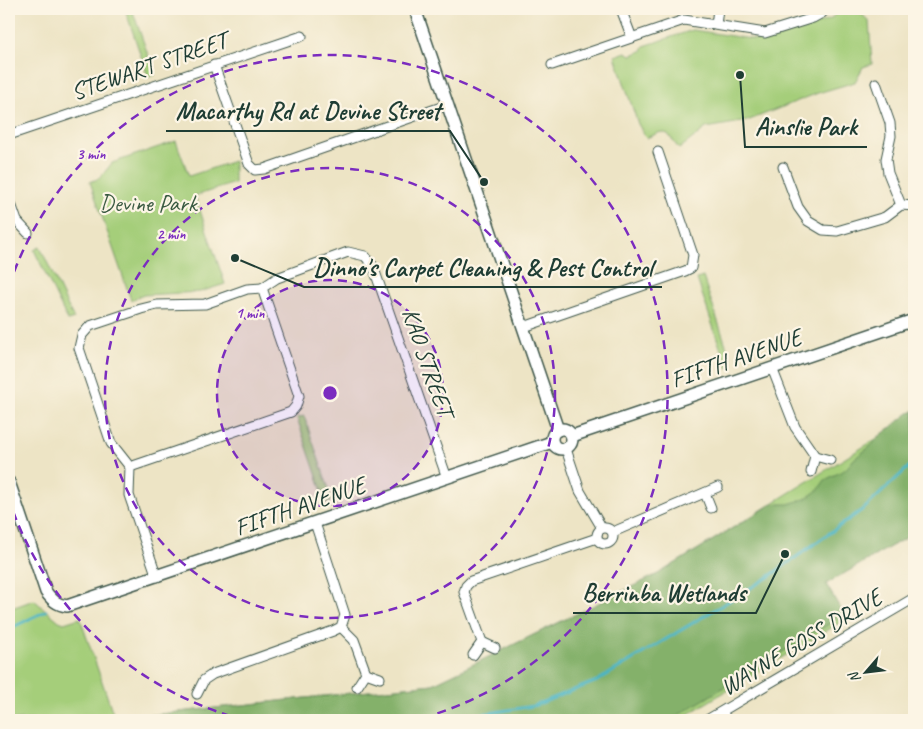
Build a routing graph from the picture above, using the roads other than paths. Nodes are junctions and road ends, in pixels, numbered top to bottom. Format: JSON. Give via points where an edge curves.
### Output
{"nodes":[{"id":1,"x":415,"y":9,"type":"edge"},
{"id":2,"x":621,"y":9,"type":"edge"},
{"id":3,"x":718,"y":9,"type":"edge"},
{"id":4,"x":826,"y":9,"type":"edge"},
{"id":5,"x":716,"y":25,"type":"junction"},
{"id":6,"x":302,"y":36,"type":"dead end"},
{"id":7,"x":632,"y":38,"type":"junction"},
{"id":8,"x":552,"y":65,"type":"dead end"},
{"id":9,"x":214,"y":66,"type":"junction"},
{"id":10,"x":876,"y":83,"type":"dead end"},
{"id":11,"x":447,"y":106,"type":"junction"},
{"id":12,"x":9,"y":135,"type":"edge"},
{"id":13,"x":658,"y":152,"type":"dead end"},
{"id":14,"x":783,"y":167,"type":"dead end"},
{"id":15,"x":9,"y":198,"type":"edge"},
{"id":16,"x":901,"y":205,"type":"junction"},
{"id":17,"x":914,"y":206,"type":"edge"},
{"id":18,"x":28,"y":233,"type":"dead end"},
{"id":19,"x":262,"y":288,"type":"junction"},
{"id":20,"x":914,"y":320,"type":"edge"},
{"id":21,"x":524,"y":327,"type":"junction"},
{"id":22,"x":772,"y":368,"type":"junction"},
{"id":23,"x":558,"y":430,"type":"junction"},
{"id":24,"x":572,"y":436,"type":"junction"},
{"id":25,"x":552,"y":442,"type":"junction"},
{"id":26,"x":566,"y":449,"type":"junction"},
{"id":27,"x":815,"y":456,"type":"junction"},
{"id":28,"x":830,"y":460,"type":"dead end"},
{"id":29,"x":130,"y":467,"type":"junction"},
{"id":30,"x":811,"y":472,"type":"dead end"},
{"id":31,"x":447,"y":478,"type":"junction"},
{"id":32,"x":9,"y":482,"type":"edge"},
{"id":33,"x":718,"y":488,"type":"dead end"},
{"id":34,"x":705,"y":493,"type":"junction"},
{"id":35,"x":711,"y":508,"type":"dead end"},
{"id":36,"x":315,"y":523,"type":"junction"},
{"id":37,"x":602,"y":528,"type":"junction"},
{"id":38,"x":613,"y":532,"type":"junction"},
{"id":39,"x":597,"y":538,"type":"junction"},
{"id":40,"x":157,"y":577,"type":"junction"},
{"id":41,"x":914,"y":598,"type":"edge"},
{"id":42,"x":340,"y":627,"type":"junction"},
{"id":43,"x":482,"y":642,"type":"junction"},
{"id":44,"x":496,"y":648,"type":"dead end"},
{"id":45,"x":473,"y":655,"type":"dead end"},
{"id":46,"x":366,"y":673,"type":"junction"},
{"id":47,"x":380,"y":678,"type":"dead end"},
{"id":48,"x":357,"y":687,"type":"dead end"},
{"id":49,"x":197,"y":694,"type":"dead end"},
{"id":50,"x":722,"y":712,"type":"junction"},
{"id":51,"x":707,"y":720,"type":"edge"},
{"id":52,"x":727,"y":720,"type":"edge"}],
"edges":[{"from":1,"to":11,"type":"street"},
{"from":2,"to":7,"type":"street"},
{"from":3,"to":5,"type":"street"},
{"from":4,"to":5,"type":"street","via":[[813,18],[765,34]]},
{"from":5,"to":7,"type":"street","via":[[684,20]]},
{"from":6,"to":9,"type":"street","name":"STEWART STREET"},
{"from":7,"to":8,"type":"street"},
{"from":9,"to":11,"type":"street","via":[[249,164],[255,170]]},
{"from":9,"to":12,"type":"street","name":"STEWART STREET"},
{"from":10,"to":16,"type":"street","via":[[890,123],[886,159],[888,173]]},
{"from":11,"to":21,"type":"street"},
{"from":13,"to":21,"type":"street","via":[[693,255],[691,268]]},
{"from":14,"to":16,"type":"street","via":[[798,207],[808,221],[823,230],[837,231],[885,217]]},
{"from":15,"to":18,"type":"street","via":[[17,221]]},
{"from":16,"to":17,"type":"street"},
{"from":19,"to":29,"type":"street","via":[[299,396],[296,406],[281,416]]},
{"from":19,"to":29,"type":"street","name":"KAO STREET","via":[[247,289],[205,304],[149,306],[90,326],[82,335],[79,348],[111,442]]},
{"from":19,"to":31,"type":"street","name":"KAO STREET","via":[[277,278],[348,252],[365,256],[373,266]]},
{"from":20,"to":22,"type":"street","name":"FIFTH AVENUE"},
{"from":21,"to":23,"type":"street"},
{"from":22,"to":24,"type":"street","name":"FIFTH AVENUE"},
{"from":22,"to":27,"type":"street","via":[[794,427]]},
{"from":23,"to":24,"type":"street","via":[[568,431]]},
{"from":23,"to":25,"type":"street","via":[[552,436]]},
{"from":24,"to":26,"type":"street","via":[[571,445]]},
{"from":25,"to":26,"type":"street","via":[[559,449]]},
{"from":25,"to":31,"type":"street","name":"FIFTH AVENUE"},
{"from":26,"to":37,"type":"street","via":[[580,491]]},
{"from":27,"to":28,"type":"street"},
{"from":27,"to":30,"type":"street"},
{"from":29,"to":40,"type":"street","via":[[129,494]]},
{"from":31,"to":36,"type":"street","name":"FIFTH AVENUE"},
{"from":32,"to":40,"type":"street","name":"FIFTH AVENUE","via":[[46,592],[60,606],[76,604]]},
{"from":33,"to":34,"type":"street"},
{"from":34,"to":35,"type":"street"},
{"from":34,"to":38,"type":"street"},
{"from":36,"to":40,"type":"street","name":"FIFTH AVENUE"},
{"from":36,"to":42,"type":"street","via":[[345,615]]},
{"from":37,"to":38,"type":"street"},
{"from":37,"to":39,"type":"street"},
{"from":38,"to":39,"type":"street","via":[[613,539],[608,544]]},
{"from":39,"to":43,"type":"street","via":[[471,581],[464,592]]},
{"from":41,"to":50,"type":"street","name":"WAYNE GOSS DRIVE"},
{"from":42,"to":46,"type":"street","via":[[354,640]]},
{"from":42,"to":49,"type":"street","via":[[214,674],[204,680]]},
{"from":43,"to":44,"type":"street"},
{"from":43,"to":45,"type":"street"},
{"from":46,"to":47,"type":"street"},
{"from":46,"to":48,"type":"street"},
{"from":50,"to":51,"type":"street","name":"WAYNE GOSS DRIVE"},
{"from":50,"to":52,"type":"street"}]}
